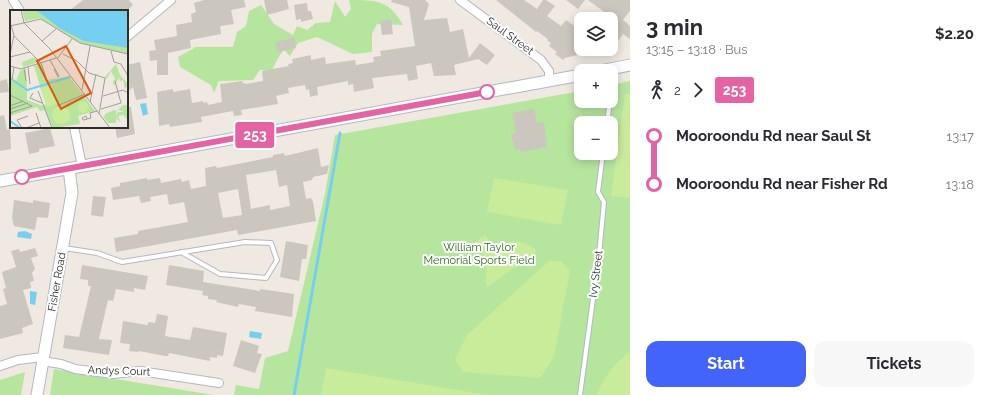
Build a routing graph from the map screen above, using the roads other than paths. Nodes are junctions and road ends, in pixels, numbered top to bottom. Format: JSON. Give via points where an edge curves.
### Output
{"nodes":[{"id":1,"x":13,"y":0,"type":"edge"},
{"id":2,"x":171,"y":0,"type":"edge"},
{"id":3,"x":460,"y":0,"type":"edge"},
{"id":4,"x":19,"y":10,"type":"edge"},
{"id":5,"x":128,"y":36,"type":"edge"},
{"id":6,"x":630,"y":65,"type":"edge"},
{"id":7,"x":618,"y":68,"type":"edge"},
{"id":8,"x":574,"y":76,"type":"edge"},
{"id":9,"x":550,"y":80,"type":"junction"},
{"id":10,"x":74,"y":128,"type":"edge"},
{"id":11,"x":602,"y":160,"type":"edge"},
{"id":12,"x":82,"y":166,"type":"junction"},
{"id":13,"x":69,"y":169,"type":"junction"},
{"id":14,"x":0,"y":181,"type":"edge"},
{"id":15,"x":64,"y":248,"type":"junction"},
{"id":16,"x":181,"y":252,"type":"junction"},
{"id":17,"x":43,"y":359,"type":"junction"},
{"id":18,"x":0,"y":366,"type":"edge"},
{"id":19,"x":220,"y":383,"type":"dead end"},
{"id":20,"x":37,"y":395,"type":"edge"},
{"id":21,"x":580,"y":395,"type":"edge"}],
"edges":[{"from":1,"to":4,"type":"street"},
{"from":2,"to":5,"type":"street"},
{"from":3,"to":9,"type":"street","name":"Saul Street","via":[[541,60],[549,71]]},
{"from":6,"to":7,"type":"street"},
{"from":8,"to":9,"type":"street"},
{"from":9,"to":12,"type":"street"},
{"from":10,"to":12,"type":"street"},
{"from":11,"to":21,"type":"lane","name":"Ivy Street","via":[[598,192],[604,202]]},
{"from":12,"to":13,"type":"street"},
{"from":13,"to":14,"type":"street"},
{"from":13,"to":15,"type":"street","name":"Fisher Road","via":[[72,193]]},
{"from":15,"to":16,"type":"lane","via":[[97,253],[122,262]]},
{"from":15,"to":17,"type":"street","name":"Fisher Road"},
{"from":16,"to":16,"type":"lane","via":[[245,242],[271,243],[277,260],[266,278],[220,274]]},
{"from":17,"to":18,"type":"street","name":"Andys Court","via":[[18,360]]},
{"from":17,"to":19,"type":"street","name":"Andys Court","via":[[75,369],[113,374],[140,371]]},
{"from":17,"to":20,"type":"street","name":"Fisher Road"}]}
